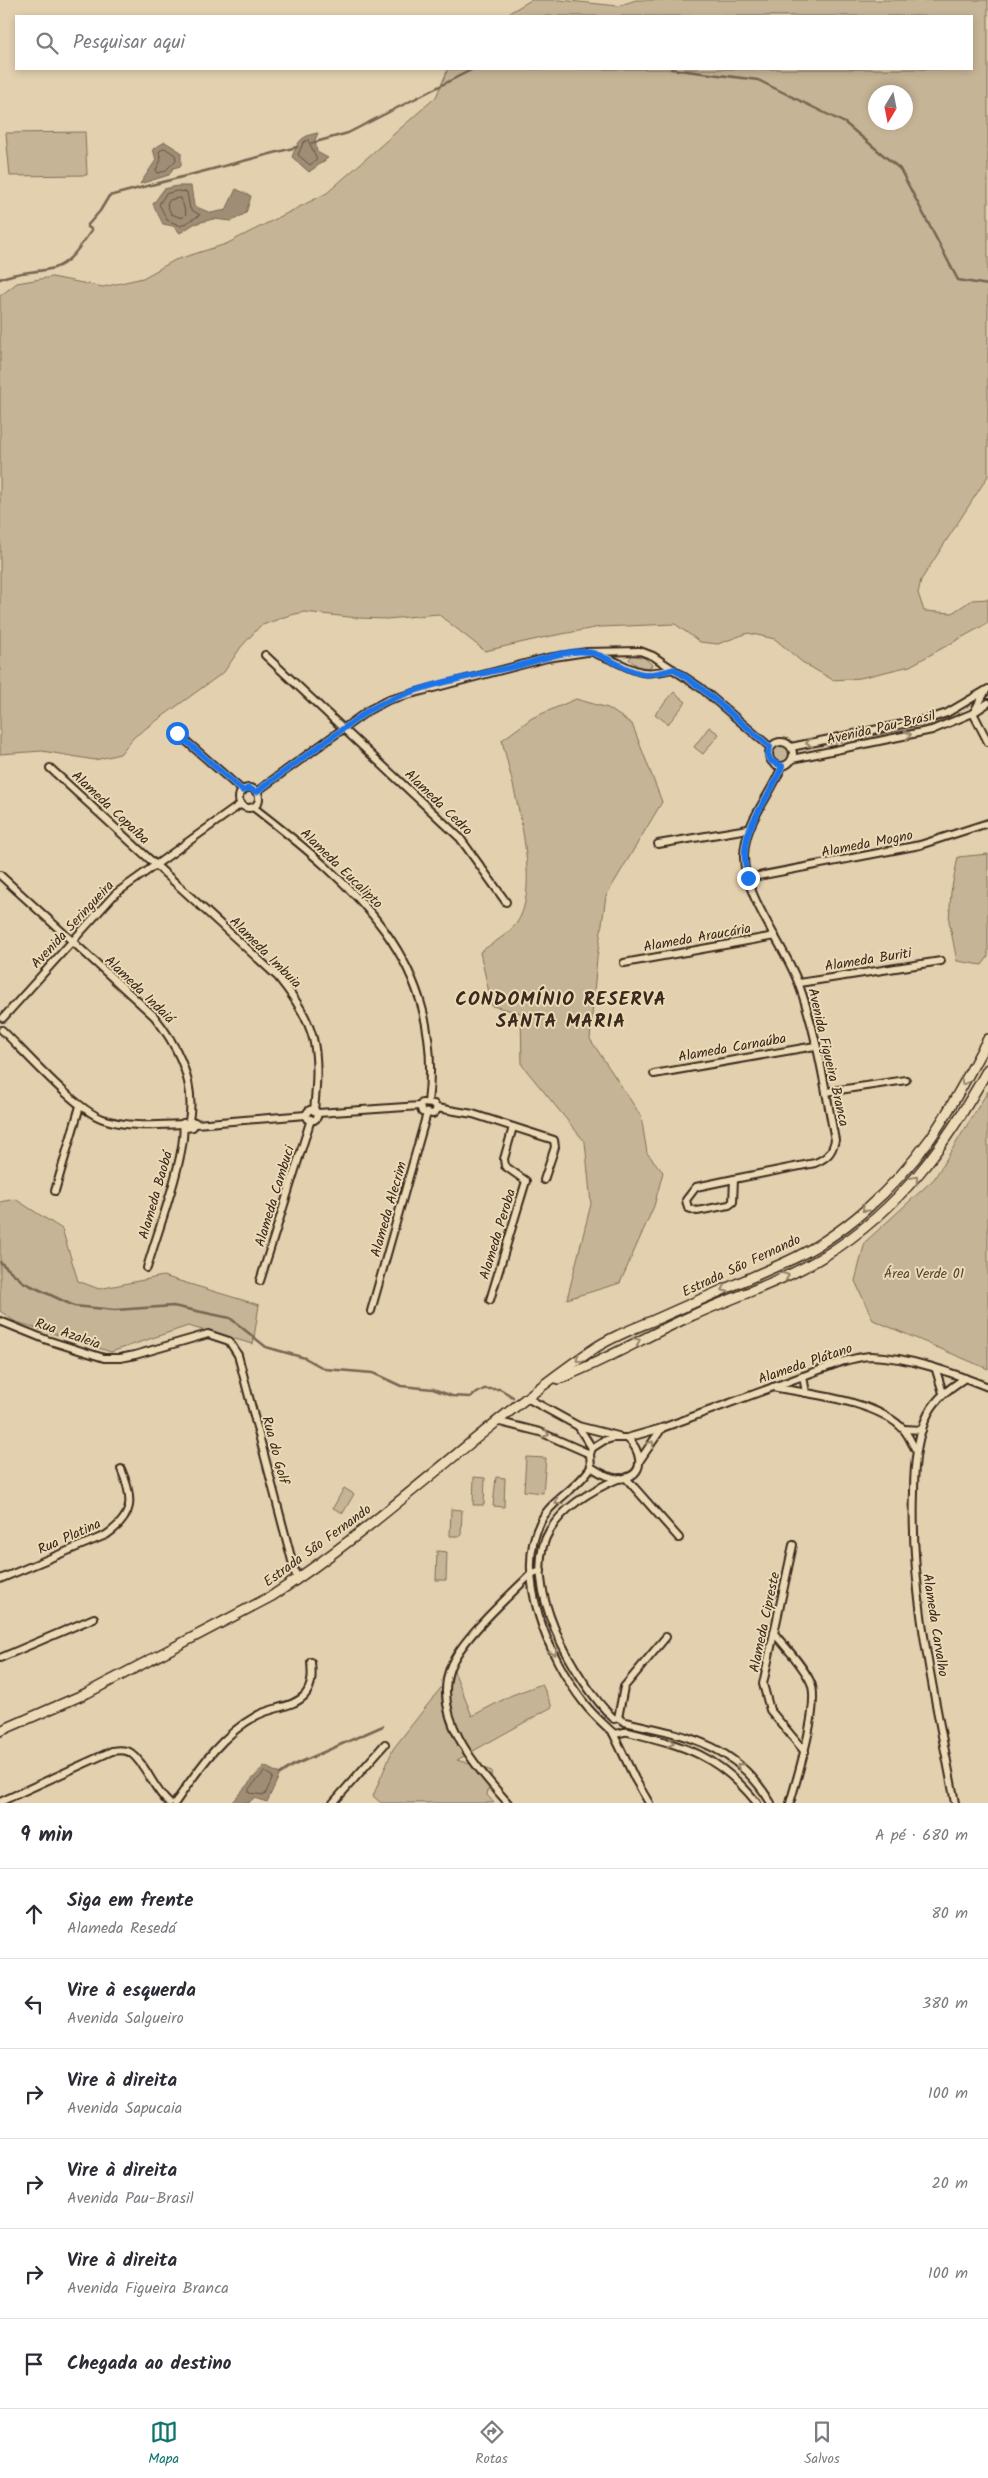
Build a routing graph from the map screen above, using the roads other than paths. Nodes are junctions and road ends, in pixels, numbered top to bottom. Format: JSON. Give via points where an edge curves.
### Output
{"nodes":[{"id":1,"x":587,"y":652,"type":"junction"},
{"id":2,"x":626,"y":652,"type":"junction"},
{"id":3,"x":265,"y":655,"type":"dead end"},
{"id":4,"x":659,"y":661,"type":"junction"},
{"id":5,"x":624,"y":665,"type":"junction"},
{"id":6,"x":674,"y":669,"type":"junction"},
{"id":7,"x":655,"y":674,"type":"junction"},
{"id":8,"x":987,"y":690,"type":"edge"},
{"id":9,"x":988,"y":703,"type":"edge"},
{"id":10,"x":947,"y":713,"type":"junction"},
{"id":11,"x":973,"y":713,"type":"junction"},
{"id":12,"x":344,"y":730,"type":"junction"},
{"id":13,"x":177,"y":733,"type":"dead end"},
{"id":14,"x":988,"y":742,"type":"edge"},
{"id":15,"x":770,"y":747,"type":"junction"},
{"id":16,"x":791,"y":747,"type":"junction"},
{"id":17,"x":792,"y":759,"type":"junction"},
{"id":18,"x":782,"y":766,"type":"junction"},
{"id":19,"x":50,"y":768,"type":"dead end"},
{"id":20,"x":243,"y":791,"type":"junction"},
{"id":21,"x":256,"y":792,"type":"junction"},
{"id":22,"x":241,"y":804,"type":"junction"},
{"id":23,"x":253,"y":807,"type":"junction"},
{"id":24,"x":988,"y":822,"type":"edge"},
{"id":25,"x":748,"y":830,"type":"junction"},
{"id":26,"x":658,"y":844,"type":"dead end"},
{"id":27,"x":154,"y":865,"type":"junction"},
{"id":28,"x":0,"y":876,"type":"edge"},
{"id":29,"x":748,"y":878,"type":"junction"},
{"id":30,"x":506,"y":902,"type":"dead end"},
{"id":31,"x":775,"y":936,"type":"junction"},
{"id":32,"x":71,"y":942,"type":"junction"},
{"id":33,"x":941,"y":961,"type":"dead end"},
{"id":34,"x":624,"y":963,"type":"dead end"},
{"id":35,"x":798,"y":983,"type":"junction"},
{"id":36,"x":2,"y":1017,"type":"edge"},
{"id":37,"x":1,"y":1030,"type":"edge"},
{"id":38,"x":988,"y":1039,"type":"edge"},
{"id":39,"x":815,"y":1046,"type":"junction"},
{"id":40,"x":988,"y":1069,"type":"edge"},
{"id":41,"x":654,"y":1074,"type":"dead end"},
{"id":42,"x":906,"y":1080,"type":"dead end"},
{"id":43,"x":826,"y":1092,"type":"junction"},
{"id":44,"x":428,"y":1103,"type":"junction"},
{"id":45,"x":80,"y":1106,"type":"junction"},
{"id":46,"x":420,"y":1106,"type":"junction"},
{"id":47,"x":437,"y":1108,"type":"junction"},
{"id":48,"x":316,"y":1112,"type":"junction"},
{"id":49,"x":427,"y":1113,"type":"junction"},
{"id":50,"x":309,"y":1117,"type":"junction"},
{"id":51,"x":186,"y":1124,"type":"junction"},
{"id":52,"x":513,"y":1127,"type":"junction"},
{"id":53,"x":734,"y":1179,"type":"junction"},
{"id":54,"x":544,"y":1180,"type":"dead end"},
{"id":55,"x":55,"y":1191,"type":"dead end"},
{"id":56,"x":146,"y":1268,"type":"dead end"},
{"id":57,"x":260,"y":1281,"type":"dead end"},
{"id":58,"x":490,"y":1300,"type":"dead end"},
{"id":59,"x":371,"y":1311,"type":"dead end"},
{"id":60,"x":0,"y":1321,"type":"edge"},
{"id":61,"x":218,"y":1336,"type":"joint"},
{"id":62,"x":936,"y":1370,"type":"junction"},
{"id":63,"x":803,"y":1376,"type":"junction"},
{"id":64,"x":965,"y":1378,"type":"junction"},
{"id":65,"x":546,"y":1384,"type":"junction"},
{"id":66,"x":772,"y":1387,"type":"junction"},
{"id":67,"x":988,"y":1388,"type":"edge"},
{"id":68,"x":806,"y":1393,"type":"junction"},
{"id":69,"x":943,"y":1393,"type":"junction"},
{"id":70,"x":527,"y":1398,"type":"junction"},
{"id":71,"x":500,"y":1422,"type":"junction"},
{"id":72,"x":578,"y":1426,"type":"junction"},
{"id":73,"x":662,"y":1428,"type":"junction"},
{"id":74,"x":904,"y":1429,"type":"junction"},
{"id":75,"x":922,"y":1430,"type":"junction"},
{"id":76,"x":625,"y":1437,"type":"junction"},
{"id":77,"x":916,"y":1450,"type":"junction"},
{"id":78,"x":591,"y":1451,"type":"junction"},
{"id":79,"x":640,"y":1460,"type":"junction"},
{"id":80,"x":591,"y":1467,"type":"junction"},
{"id":81,"x":121,"y":1470,"type":"dead end"},
{"id":82,"x":623,"y":1478,"type":"junction"},
{"id":83,"x":679,"y":1538,"type":"dead end"},
{"id":84,"x":793,"y":1545,"type":"dead end"},
{"id":85,"x":541,"y":1571,"type":"junction"},
{"id":86,"x":530,"y":1575,"type":"junction"},
{"id":87,"x":0,"y":1580,"type":"edge"},
{"id":88,"x":296,"y":1580,"type":"junction"},
{"id":89,"x":94,"y":1618,"type":"dead end"},
{"id":90,"x":774,"y":1633,"type":"junction"},
{"id":91,"x":666,"y":1637,"type":"dead end"},
{"id":92,"x":0,"y":1658,"type":"edge"},
{"id":93,"x":311,"y":1662,"type":"dead end"},
{"id":94,"x":616,"y":1718,"type":"junction"},
{"id":95,"x":625,"y":1722,"type":"junction"},
{"id":96,"x":611,"y":1730,"type":"junction"},
{"id":97,"x":0,"y":1731,"type":"edge"},
{"id":98,"x":624,"y":1731,"type":"junction"},
{"id":99,"x":385,"y":1744,"type":"dead end"},
{"id":100,"x":805,"y":1752,"type":"junction"},
{"id":101,"x":0,"y":1802,"type":"edge"},
{"id":102,"x":169,"y":1803,"type":"edge"},
{"id":103,"x":175,"y":1803,"type":"edge"},
{"id":104,"x":333,"y":1803,"type":"edge"},
{"id":105,"x":508,"y":1803,"type":"edge"},
{"id":106,"x":649,"y":1803,"type":"edge"},
{"id":107,"x":757,"y":1803,"type":"edge"},
{"id":108,"x":771,"y":1803,"type":"edge"},
{"id":109,"x":790,"y":1803,"type":"edge"},
{"id":110,"x":955,"y":1803,"type":"edge"}],
"edges":[{"from":1,"to":2,"type":"street"},
{"from":1,"to":5,"type":"street"},
{"from":1,"to":12,"type":"street","via":[[547,658],[411,692],[369,710]]},
{"from":2,"to":4,"type":"street","via":[[646,652]]},
{"from":2,"to":5,"type":"street"},
{"from":3,"to":12,"type":"street","name":"Alameda Cedro"},
{"from":4,"to":6,"type":"street"},
{"from":4,"to":7,"type":"street"},
{"from":5,"to":7,"type":"street","via":[[638,673]]},
{"from":6,"to":7,"type":"street"},
{"from":6,"to":15,"type":"street"},
{"from":8,"to":10,"type":"street","name":"Avenida Pau-Brasil"},
{"from":8,"to":11,"type":"street","name":"Avenida Pau-Brasil"},
{"from":9,"to":11,"type":"street","name":"Avenida Pau-Brasil"},
{"from":10,"to":11,"type":"street","name":"Avenida Pau-Brasil"},
{"from":10,"to":16,"type":"street","name":"Avenida Pau-Brasil","one_way":true,"via":[[918,722]]},
{"from":11,"to":14,"type":"street"},
{"from":17,"to":11,"type":"street","name":"Avenida Pau-Brasil","one_way":true,"via":[[932,730]]},
{"from":12,"to":21,"type":"street"},
{"from":12,"to":30,"type":"street","name":"Alameda Cedro","via":[[460,838]]},
{"from":13,"to":20,"type":"street"},
{"from":15,"to":16,"type":"street","name":"Avenida Pau-Brasil","via":[[780,742]]},
{"from":15,"to":18,"type":"street","via":[[771,761]]},
{"from":16,"to":17,"type":"street"},
{"from":17,"to":18,"type":"street","name":"Avenida Pau-Brasil"},
{"from":18,"to":25,"type":"street","name":"Avenida Figueira Branca"},
{"from":19,"to":27,"type":"street","name":"Alameda Copaíba"},
{"from":20,"to":21,"type":"street","via":[[249,788]]},
{"from":20,"to":22,"type":"street","via":[[239,796]]},
{"from":21,"to":23,"type":"street","via":[[258,799]]},
{"from":22,"to":23,"type":"street"},
{"from":22,"to":27,"type":"street","name":"Avenida Seringueira"},
{"from":23,"to":44,"type":"street","name":"Alameda Eucalipto","via":[[359,898],[404,961],[415,983],[423,1012],[431,1078]]},
{"from":24,"to":29,"type":"street","name":"Alameda Mogno","via":[[920,845]]},
{"from":25,"to":26,"type":"street"},
{"from":25,"to":29,"type":"street","name":"Avenida Figueira Branca","via":[[744,856]]},
{"from":27,"to":32,"type":"street","name":"Avenida Seringueira","via":[[116,894]]},
{"from":27,"to":48,"type":"street","name":"Alameda Imbuia","via":[[278,977],[299,1002],[316,1048]]},
{"from":28,"to":32,"type":"street","name":"Alameda Indaiá"},
{"from":29,"to":31,"type":"street","name":"Avenida Figueira Branca"},
{"from":31,"to":34,"type":"street","name":"Alameda Araucária"},
{"from":31,"to":35,"type":"street","name":"Avenida Figueira Branca"},
{"from":32,"to":36,"type":"street","name":"Avenida Seringueira"},
{"from":32,"to":51,"type":"street","name":"Alameda Indaiá","via":[[154,1016],[169,1034],[188,1086],[191,1104]]},
{"from":33,"to":35,"type":"street","name":"Alameda Buriti"},
{"from":35,"to":39,"type":"street","name":"Avenida Figueira Branca"},
{"from":36,"to":37,"type":"street","via":[[5,1023]]},
{"from":37,"to":45,"type":"street"},
{"from":38,"to":65,"type":"main road","name":"Estrada São Fernando","one_way":true,"via":[[930,1138],[910,1165],[851,1221],[789,1261],[608,1340]]},
{"from":39,"to":41,"type":"street","name":"Alameda Carnaúba"},
{"from":39,"to":43,"type":"street","name":"Avenida Figueira Branca"},
{"from":65,"to":40,"type":"main road","name":"Estrada São Fernando","one_way":true,"via":[[788,1275],[851,1238],[904,1192],[930,1162]]},
{"from":42,"to":43,"type":"street"},
{"from":43,"to":53,"type":"street","name":"Avenida Figueira Branca","via":[[835,1140],[826,1158]]},
{"from":44,"to":46,"type":"street"},
{"from":44,"to":47,"type":"street"},
{"from":45,"to":51,"type":"street","via":[[101,1118],[122,1124]]},
{"from":45,"to":55,"type":"street"},
{"from":46,"to":48,"type":"street"},
{"from":46,"to":49,"type":"street","via":[[422,1112]]},
{"from":47,"to":49,"type":"street","via":[[432,1114]]},
{"from":47,"to":52,"type":"street","via":[[473,1114]]},
{"from":48,"to":50,"type":"street","via":[[317,1119]]},
{"from":49,"to":59,"type":"street","name":"Alameda Alecrim"},
{"from":50,"to":51,"type":"street","via":[[196,1124],[193,1128]]},
{"from":50,"to":57,"type":"street","name":"Alameda Cambuci"},
{"from":51,"to":56,"type":"street","name":"Alameda Baobá","via":[[170,1193]]},
{"from":52,"to":54,"type":"street","via":[[554,1140],[555,1147]]},
{"from":52,"to":58,"type":"street","name":"Alameda Peroba","via":[[505,1166],[526,1181]]},
{"from":53,"to":53,"type":"street","name":"Avenida Figueira Branca","via":[[696,1187],[686,1200],[688,1208],[696,1211],[729,1205],[734,1197]]},
{"from":60,"to":61,"type":"street","name":"Rua Azaleia","via":[[104,1358],[135,1355],[208,1334]]},
{"from":61,"to":88,"type":"street","name":"Rua do Golf","via":[[229,1342],[238,1355]]},
{"from":62,"to":63,"type":"street","name":"Alameda Plátano","via":[[870,1356],[844,1361]]},
{"from":62,"to":64,"type":"street","name":"Alameda Plátano"},
{"from":62,"to":69,"type":"street"},
{"from":63,"to":66,"type":"street","name":"Alameda Plátano"},
{"from":63,"to":68,"type":"street"},
{"from":64,"to":67,"type":"street","name":"Alameda Plátano"},
{"from":64,"to":69,"type":"street"},
{"from":65,"to":70,"type":"main road","name":"Estrada São Fernando"},
{"from":66,"to":68,"type":"street"},
{"from":66,"to":73,"type":"street","name":"Alameda Plátano"},
{"from":68,"to":74,"type":"street","via":[[864,1407],[882,1414]]},
{"from":69,"to":75,"type":"street","name":"Alameda Carvalho"},
{"from":70,"to":71,"type":"main road","name":"Estrada São Fernando"},
{"from":70,"to":72,"type":"street"},
{"from":71,"to":78,"type":"street","one_way":true,"via":[[540,1432]]},
{"from":71,"to":88,"type":"main road","name":"Estrada São Fernando"},
{"from":72,"to":76,"type":"street"},
{"from":72,"to":78,"type":"street"},
{"from":73,"to":76,"type":"street","name":"Alameda Plátano"},
{"from":79,"to":73,"type":"street","one_way":true},
{"from":74,"to":75,"type":"street"},
{"from":74,"to":77,"type":"street"},
{"from":75,"to":77,"type":"street","name":"Alameda Carvalho"},
{"from":76,"to":78,"type":"street","via":[[603,1441]]},
{"from":76,"to":79,"type":"street","via":[[635,1444]]},
{"from":77,"to":110,"type":"street","name":"Alameda Carvalho","via":[[913,1561],[917,1599]]},
{"from":78,"to":80,"type":"street"},
{"from":79,"to":82,"type":"street","via":[[634,1472]]},
{"from":80,"to":82,"type":"street"},
{"from":80,"to":86,"type":"street","one_way":true,"via":[[583,1480],[542,1518],[533,1543]]},
{"from":81,"to":87,"type":"street","name":"Rua Platina","via":[[130,1496],[125,1518],[117,1528]]},
{"from":82,"to":83,"type":"street"},
{"from":82,"to":85,"type":"street","via":[[596,1488],[564,1512],[545,1539]]},
{"from":84,"to":90,"type":"street","name":"Alameda Cipreste"},
{"from":85,"to":86,"type":"street"},
{"from":85,"to":94,"type":"street","via":[[550,1617],[570,1661],[590,1693]]},
{"from":86,"to":96,"type":"street","one_way":true,"via":[[540,1619],[554,1652],[584,1704]]},
{"from":86,"to":105,"type":"street","via":[[470,1638],[450,1668],[447,1692],[450,1718],[461,1745],[478,1770]]},
{"from":88,"to":97,"type":"main road","name":"Estrada São Fernando","via":[[221,1624],[95,1688]]},
{"from":89,"to":92,"type":"street"},
{"from":90,"to":100,"type":"street","via":[[806,1674],[813,1692]]},
{"from":90,"to":100,"type":"street","name":"Alameda Cipreste","via":[[763,1684],[765,1697],[770,1710]]},
{"from":91,"to":94,"type":"street","via":[[624,1687]]},
{"from":93,"to":103,"type":"street","via":[[312,1679],[306,1694],[290,1704],[257,1715],[230,1734],[206,1760]]},
{"from":94,"to":95,"type":"street"},
{"from":94,"to":96,"type":"street"},
{"from":95,"to":98,"type":"street"},
{"from":108,"to":95,"type":"street","one_way":true,"via":[[756,1780],[737,1763],[704,1742]]},
{"from":96,"to":98,"type":"street"},
{"from":96,"to":106,"type":"street"},
{"from":98,"to":107,"type":"street","one_way":true,"via":[[672,1743],[718,1764],[741,1783]]},
{"from":99,"to":104,"type":"street"},
{"from":100,"to":109,"type":"street"},
{"from":101,"to":102,"type":"street","via":[[112,1751],[122,1750],[130,1752],[160,1796]]}]}
